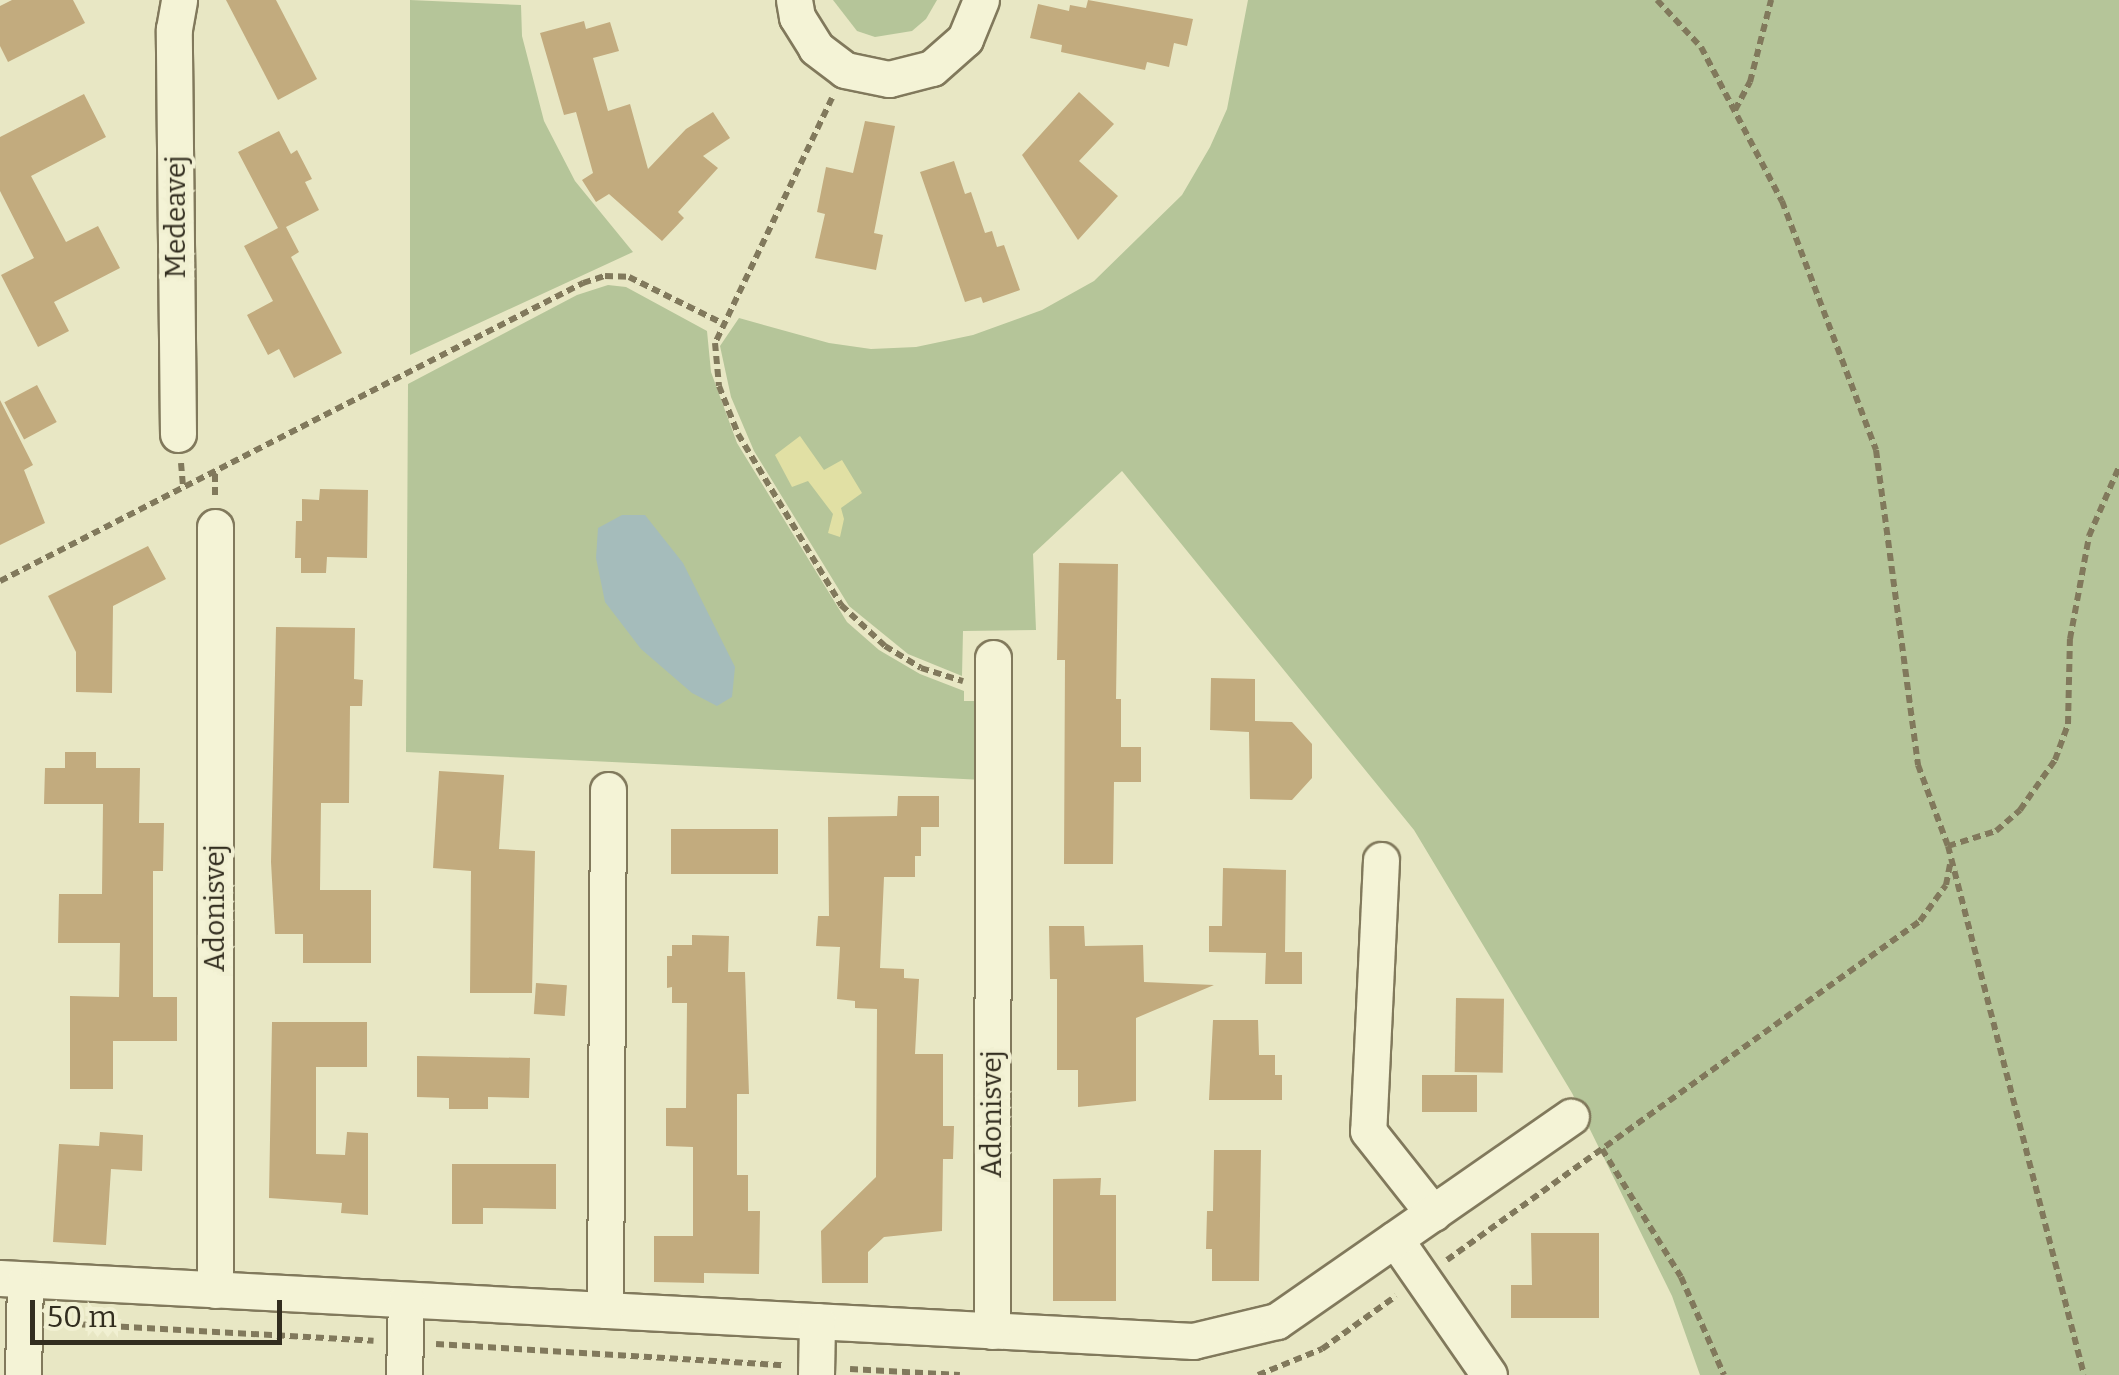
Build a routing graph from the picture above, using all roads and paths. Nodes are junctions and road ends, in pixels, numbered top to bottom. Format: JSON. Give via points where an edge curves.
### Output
{"nodes":[{"id":1,"x":179,"y":0,"type":"edge"},
{"id":2,"x":794,"y":0,"type":"edge"},
{"id":3,"x":981,"y":0,"type":"edge"},
{"id":4,"x":1657,"y":0,"type":"edge"},
{"id":5,"x":1771,"y":0,"type":"edge"},
{"id":6,"x":845,"y":70,"type":"junction"},
{"id":7,"x":1735,"y":110,"type":"junction"},
{"id":8,"x":724,"y":324,"type":"junction"},
{"id":9,"x":178,"y":434,"type":"dead end"},
{"id":10,"x":2119,"y":468,"type":"edge"},
{"id":11,"x":214,"y":528,"type":"dead end"},
{"id":12,"x":0,"y":581,"type":"edge"},
{"id":13,"x":992,"y":668,"type":"joint"},
{"id":14,"x":608,"y":790,"type":"dead end"},
{"id":15,"x":1948,"y":846,"type":"junction"},
{"id":16,"x":1951,"y":858,"type":"junction"},
{"id":17,"x":1381,"y":860,"type":"dead end"},
{"id":18,"x":1571,"y":1117,"type":"dead end"},
{"id":19,"x":1433,"y":1213,"type":"junction"},
{"id":20,"x":1395,"y":1239,"type":"junction"},
{"id":21,"x":12,"y":1279,"type":"edge"},
{"id":22,"x":215,"y":1290,"type":"junction"},
{"id":23,"x":406,"y":1300,"type":"junction"},
{"id":24,"x":606,"y":1310,"type":"junction"},
{"id":25,"x":24,"y":1321,"type":"junction"},
{"id":26,"x":818,"y":1321,"type":"junction"},
{"id":27,"x":992,"y":1331,"type":"junction"},
{"id":28,"x":1192,"y":1358,"type":"edge"},
{"id":29,"x":404,"y":1359,"type":"edge"},
{"id":30,"x":816,"y":1371,"type":"edge"},
{"id":31,"x":24,"y":1375,"type":"edge"},
{"id":32,"x":960,"y":1375,"type":"edge"},
{"id":33,"x":1489,"y":1375,"type":"edge"},
{"id":34,"x":1724,"y":1375,"type":"edge"},
{"id":35,"x":2084,"y":1375,"type":"edge"}],
"edges":[{"from":1,"to":9,"type":"street","name":"Medeavej"},
{"from":2,"to":6,"type":"street","via":[[816,48]]},
{"from":3,"to":6,"type":"street","via":[[965,38],[932,68],[889,79]]},
{"from":4,"to":7,"type":"path","via":[[1701,47]]},
{"from":5,"to":7,"type":"path","via":[[1750,82]]},
{"from":6,"to":8,"type":"path"},
{"from":7,"to":15,"type":"path","via":[[1782,201],[1876,450],[1918,765]]},
{"from":8,"to":12,"type":"path","via":[[629,277],[583,282]]},
{"from":8,"to":13,"type":"path","via":[[715,364],[738,434],[841,605],[885,646],[922,668],[962,682]]},
{"from":10,"to":15,"type":"path","via":[[2089,536],[2070,638],[2068,724],[2055,760],[2020,810],[1996,831]]},
{"from":11,"to":22,"type":"street","name":"Adonisvej"},
{"from":13,"to":27,"type":"street","name":"Adonisvej"},
{"from":14,"to":24,"type":"street"},
{"from":15,"to":16,"type":"path"},
{"from":16,"to":34,"type":"path","via":[[1946,886],[1920,922],[1602,1149],[1681,1277]]},
{"from":16,"to":35,"type":"path"},
{"from":17,"to":19,"type":"street","via":[[1368,1131]]},
{"from":18,"to":19,"type":"street"},
{"from":19,"to":20,"type":"street"},
{"from":20,"to":28,"type":"street","via":[[1277,1321]]},
{"from":20,"to":33,"type":"street"},
{"from":21,"to":22,"type":"street"},
{"from":21,"to":25,"type":"street"},
{"from":22,"to":23,"type":"street"},
{"from":23,"to":24,"type":"street"},
{"from":23,"to":29,"type":"street"},
{"from":24,"to":26,"type":"street"},
{"from":25,"to":29,"type":"path"},
{"from":25,"to":31,"type":"street"},
{"from":26,"to":27,"type":"street"},
{"from":26,"to":30,"type":"street"},
{"from":27,"to":28,"type":"street"},
{"from":29,"to":30,"type":"path"},
{"from":30,"to":32,"type":"path"}]}
